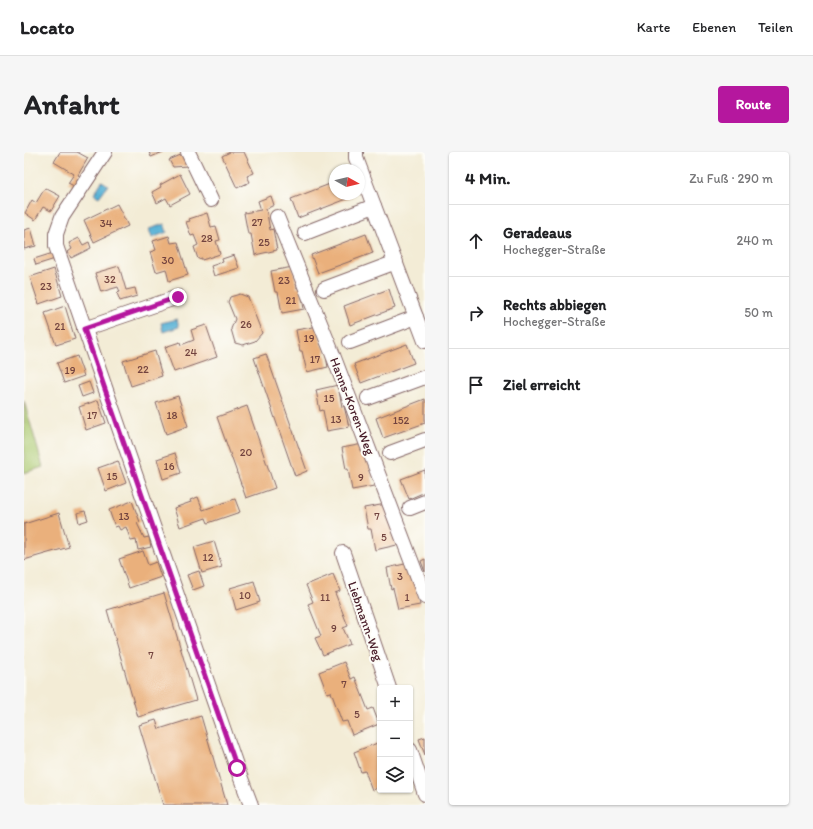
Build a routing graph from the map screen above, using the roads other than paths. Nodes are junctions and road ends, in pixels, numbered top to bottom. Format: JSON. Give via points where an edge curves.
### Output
{"nodes":[{"id":1,"x":105,"y":152,"type":"edge"},
{"id":2,"x":188,"y":152,"type":"edge"},
{"id":3,"x":356,"y":152,"type":"edge"},
{"id":4,"x":211,"y":200,"type":"dead end"},
{"id":5,"x":374,"y":206,"type":"junction"},
{"id":6,"x":277,"y":217,"type":"dead end"},
{"id":7,"x":305,"y":233,"type":"dead end"},
{"id":8,"x":396,"y":262,"type":"junction"},
{"id":9,"x":324,"y":289,"type":"dead end"},
{"id":10,"x":178,"y":297,"type":"dead end"},
{"id":11,"x":416,"y":317,"type":"junction"},
{"id":12,"x":84,"y":329,"type":"junction"},
{"id":13,"x":425,"y":341,"type":"edge"},
{"id":14,"x":350,"y":342,"type":"dead end"},
{"id":15,"x":425,"y":377,"type":"edge"},
{"id":16,"x":368,"y":398,"type":"dead end"},
{"id":17,"x":425,"y":440,"type":"edge"},
{"id":18,"x":390,"y":453,"type":"dead end"},
{"id":19,"x":425,"y":502,"type":"edge"},
{"id":20,"x":410,"y":508,"type":"dead end"},
{"id":21,"x":343,"y":553,"type":"dead end"},
{"id":22,"x":425,"y":597,"type":"edge"},
{"id":23,"x":388,"y":685,"type":"edge"},
{"id":24,"x":412,"y":757,"type":"edge"},
{"id":25,"x":425,"y":794,"type":"edge"},
{"id":26,"x":251,"y":805,"type":"edge"}],
"edges":[{"from":1,"to":12,"type":"street","via":[[62,217],[56,234],[56,246]]},
{"from":2,"to":4,"type":"street"},
{"from":3,"to":5,"type":"street"},
{"from":5,"to":7,"type":"street"},
{"from":5,"to":8,"type":"street"},
{"from":6,"to":22,"type":"street","name":"Hanns-Koren-Weg","via":[[331,350]]},
{"from":8,"to":9,"type":"street"},
{"from":8,"to":11,"type":"street"},
{"from":10,"to":12,"type":"street"},
{"from":11,"to":13,"type":"street"},
{"from":11,"to":14,"type":"street"},
{"from":12,"to":26,"type":"street"},
{"from":15,"to":16,"type":"street"},
{"from":17,"to":18,"type":"street"},
{"from":19,"to":20,"type":"street"},
{"from":21,"to":23,"type":"street","name":"Liebmann-Weg"},
{"from":24,"to":25,"type":"street"}]}
